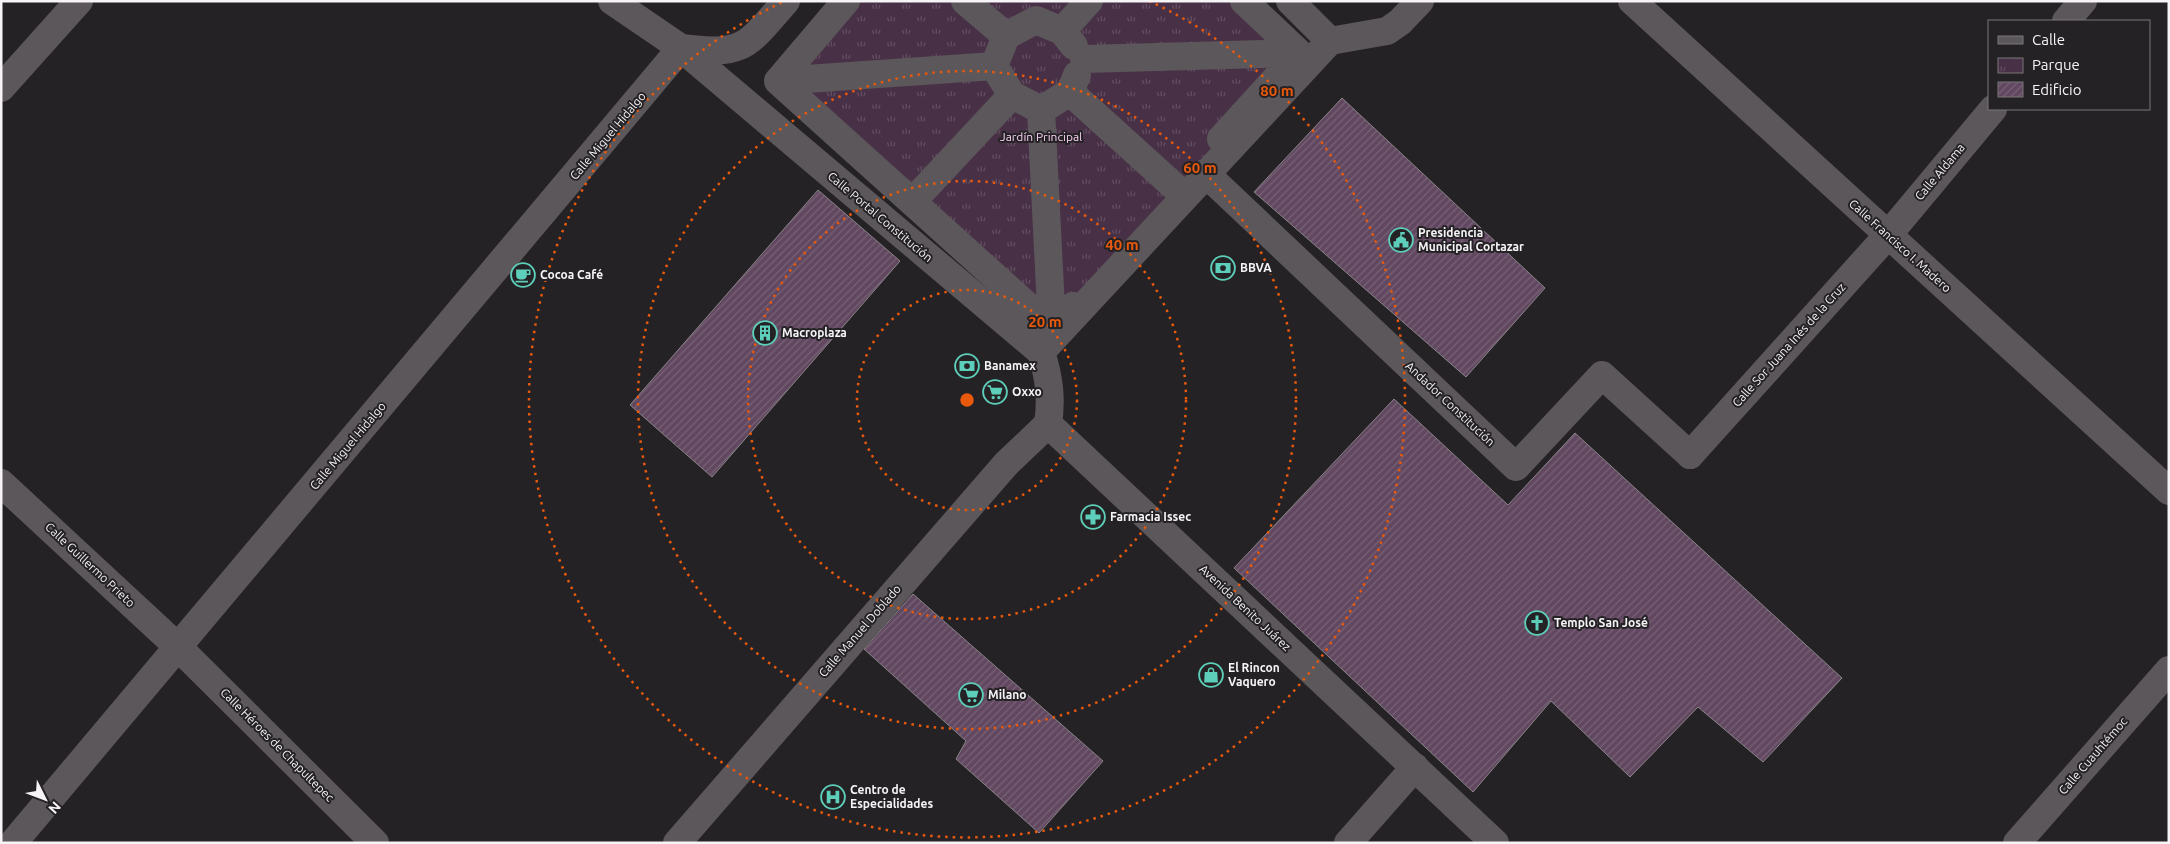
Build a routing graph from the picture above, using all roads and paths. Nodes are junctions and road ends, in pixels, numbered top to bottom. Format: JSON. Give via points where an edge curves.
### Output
{"nodes":[{"id":1,"x":80,"y":1,"type":"edge"},
{"id":2,"x":612,"y":1,"type":"edge"},
{"id":3,"x":786,"y":1,"type":"edge"},
{"id":4,"x":846,"y":1,"type":"edge"},
{"id":5,"x":965,"y":1,"type":"edge"},
{"id":6,"x":1089,"y":1,"type":"edge"},
{"id":7,"x":1244,"y":1,"type":"edge"},
{"id":8,"x":1290,"y":1,"type":"edge"},
{"id":9,"x":1420,"y":1,"type":"edge"},
{"id":10,"x":1632,"y":1,"type":"edge"},
{"id":11,"x":2083,"y":1,"type":"edge"},
{"id":12,"x":1036,"y":11,"type":"edge"},
{"id":13,"x":2067,"y":20,"type":"edge"},
{"id":14,"x":1062,"y":31,"type":"junction"},
{"id":15,"x":1006,"y":36,"type":"junction"},
{"id":16,"x":1330,"y":41,"type":"junction"},
{"id":17,"x":681,"y":48,"type":"junction"},
{"id":18,"x":1299,"y":53,"type":"junction"},
{"id":19,"x":1084,"y":59,"type":"junction"},
{"id":20,"x":994,"y":66,"type":"junction"},
{"id":21,"x":778,"y":82,"type":"junction"},
{"id":22,"x":1,"y":88,"type":"edge"},
{"id":23,"x":1070,"y":92,"type":"junction"},
{"id":24,"x":1012,"y":95,"type":"junction"},
{"id":25,"x":1041,"y":110,"type":"junction"},
{"id":26,"x":1992,"y":110,"type":"edge"},
{"id":27,"x":1205,"y":173,"type":"junction"},
{"id":28,"x":1176,"y":188,"type":"junction"},
{"id":29,"x":912,"y":202,"type":"junction"},
{"id":30,"x":1888,"y":235,"type":"junction"},
{"id":31,"x":1052,"y":328,"type":"junction"},
{"id":32,"x":1040,"y":352,"type":"junction"},
{"id":33,"x":1048,"y":424,"type":"junction"},
{"id":34,"x":1690,"y":455,"type":"joint"},
{"id":35,"x":1,"y":483,"type":"edge"},
{"id":36,"x":2169,"y":490,"type":"edge"},
{"id":37,"x":178,"y":647,"type":"junction"},
{"id":38,"x":2169,"y":670,"type":"edge"},
{"id":39,"x":1415,"y":767,"type":"junction"},
{"id":40,"x":14,"y":843,"type":"edge"},
{"id":41,"x":375,"y":843,"type":"edge"},
{"id":42,"x":677,"y":843,"type":"edge"},
{"id":43,"x":1348,"y":843,"type":"edge"},
{"id":44,"x":1495,"y":843,"type":"edge"},
{"id":45,"x":2017,"y":843,"type":"edge"}],
"edges":[{"from":1,"to":22,"type":"street"},
{"from":2,"to":17,"type":"street","name":"Calle Portal Constitución"},
{"from":3,"to":17,"type":"street","via":[[746,44],[730,51]]},
{"from":4,"to":21,"type":"street"},
{"from":5,"to":15,"type":"street"},
{"from":6,"to":14,"type":"street"},
{"from":7,"to":18,"type":"street"},
{"from":8,"to":16,"type":"street"},
{"from":9,"to":16,"type":"street","via":[[1387,32]]},
{"from":10,"to":30,"type":"street","name":"Calle Francisco I. Madero"},
{"from":11,"to":13,"type":"street"},
{"from":12,"to":14,"type":"street"},
{"from":12,"to":15,"type":"street"},
{"from":14,"to":19,"type":"street"},
{"from":15,"to":20,"type":"street"},
{"from":16,"to":27,"type":"street"},
{"from":17,"to":32,"type":"street","name":"Calle Portal Constitución"},
{"from":17,"to":37,"type":"street","name":"Calle Miguel Hidalgo"},
{"from":18,"to":19,"type":"street"},
{"from":18,"to":28,"type":"street"},
{"from":19,"to":23,"type":"street"},
{"from":20,"to":21,"type":"street"},
{"from":20,"to":24,"type":"street"},
{"from":21,"to":29,"type":"street"},
{"from":23,"to":25,"type":"street"},
{"from":23,"to":28,"type":"street"},
{"from":24,"to":25,"type":"street"},
{"from":24,"to":29,"type":"street"},
{"from":25,"to":31,"type":"street"},
{"from":26,"to":30,"type":"street","name":"Calle Aldama"},
{"from":27,"to":32,"type":"street"},
{"from":27,"to":34,"type":"street","name":"Andador Constitución","via":[[1516,467],[1602,375]]},
{"from":28,"to":31,"type":"street"},
{"from":29,"to":31,"type":"street"},
{"from":30,"to":34,"type":"street","name":"Calle Sor Juana Inés de la Cruz"},
{"from":30,"to":36,"type":"street","name":"Calle Francisco I. Madero"},
{"from":32,"to":33,"type":"street","via":[[1050,387]]},
{"from":33,"to":39,"type":"street","name":"Avenida Benito Juárez"},
{"from":33,"to":42,"type":"street","name":"Calle Manuel Doblado","via":[[1006,464]]},
{"from":35,"to":37,"type":"street","name":"Calle Guillermo Prieto"},
{"from":37,"to":40,"type":"street","name":"Calle Miguel Hidalgo"},
{"from":37,"to":41,"type":"street","name":"Calle Héroes de Chapultepec"},
{"from":38,"to":45,"type":"street","name":"Calle Cuauhtémoc"},
{"from":39,"to":43,"type":"street"},
{"from":39,"to":44,"type":"street","name":"Avenida Benito Juárez"}]}
